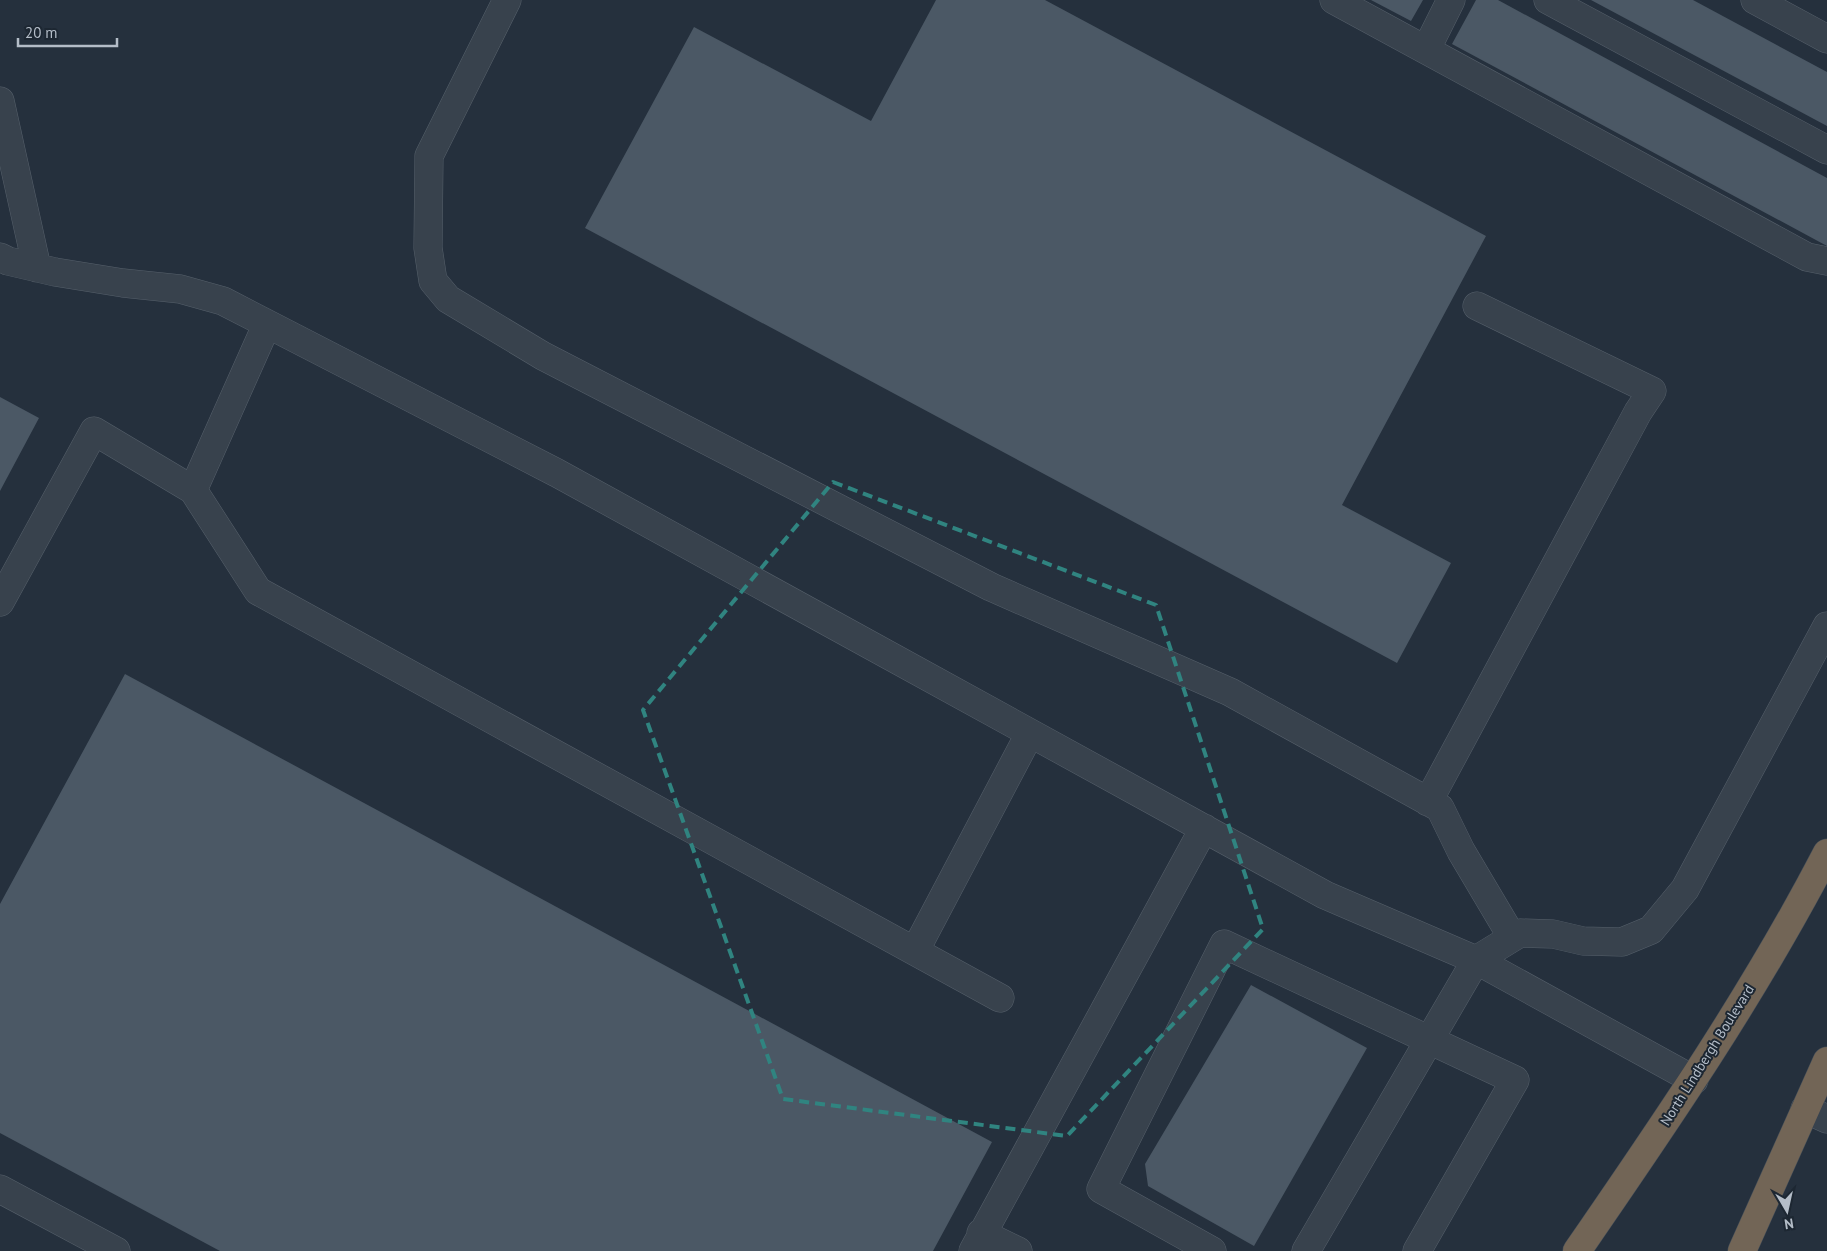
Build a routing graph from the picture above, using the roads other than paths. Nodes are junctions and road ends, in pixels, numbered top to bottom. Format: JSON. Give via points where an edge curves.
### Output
{"nodes":[{"id":1,"x":508,"y":0,"type":"edge"},
{"id":2,"x":1334,"y":0,"type":"edge"},
{"id":3,"x":1451,"y":0,"type":"edge"},
{"id":4,"x":1548,"y":0,"type":"edge"},
{"id":5,"x":1754,"y":0,"type":"edge"},
{"id":6,"x":1827,"y":39,"type":"edge"},
{"id":7,"x":1426,"y":50,"type":"junction"},
{"id":8,"x":0,"y":101,"type":"edge"},
{"id":9,"x":1827,"y":150,"type":"edge"},
{"id":10,"x":0,"y":256,"type":"edge"},
{"id":11,"x":1827,"y":261,"type":"edge"},
{"id":12,"x":37,"y":268,"type":"junction"},
{"id":13,"x":1477,"y":306,"type":"dead end"},
{"id":14,"x":267,"y":324,"type":"junction"},
{"id":15,"x":193,"y":490,"type":"junction"},
{"id":16,"x":0,"y":602,"type":"edge"},
{"id":17,"x":1827,"y":626,"type":"edge"},
{"id":18,"x":1030,"y":733,"type":"junction"},
{"id":19,"x":1428,"y":802,"type":"junction"},
{"id":20,"x":1204,"y":828,"type":"junction"},
{"id":21,"x":1827,"y":853,"type":"edge"},
{"id":22,"x":1512,"y":937,"type":"junction"},
{"id":23,"x":915,"y":951,"type":"junction"},
{"id":24,"x":1476,"y":960,"type":"junction"},
{"id":25,"x":1000,"y":998,"type":"dead end"},
{"id":26,"x":1429,"y":1040,"type":"junction"},
{"id":27,"x":1827,"y":1061,"type":"edge"},
{"id":28,"x":1694,"y":1080,"type":"junction"},
{"id":29,"x":1816,"y":1114,"type":"edge"},
{"id":30,"x":0,"y":1189,"type":"edge"},
{"id":31,"x":977,"y":1242,"type":"edge"},
{"id":32,"x":116,"y":1251,"type":"edge"},
{"id":33,"x":1018,"y":1251,"type":"edge"},
{"id":34,"x":1212,"y":1251,"type":"edge"},
{"id":35,"x":1306,"y":1251,"type":"edge"},
{"id":36,"x":1417,"y":1251,"type":"edge"},
{"id":37,"x":1577,"y":1251,"type":"edge"},
{"id":38,"x":1742,"y":1251,"type":"edge"}],
"edges":[{"from":1,"to":19,"type":"street","via":[[429,156],[428,248],[433,280],[448,299],[543,356],[990,587],[1230,692]]},
{"from":2,"to":7,"type":"street"},
{"from":3,"to":7,"type":"street"},
{"from":4,"to":9,"type":"street"},
{"from":5,"to":6,"type":"street"},
{"from":7,"to":11,"type":"street","via":[[1807,257]]},
{"from":8,"to":12,"type":"street"},
{"from":10,"to":12,"type":"street"},
{"from":12,"to":14,"type":"street","via":[[180,289],[223,301]]},
{"from":13,"to":19,"type":"street","via":[[1652,392]]},
{"from":14,"to":15,"type":"street"},
{"from":14,"to":18,"type":"street","via":[[557,473]]},
{"from":15,"to":16,"type":"street","via":[[94,431]]},
{"from":15,"to":23,"type":"street","via":[[258,591]]},
{"from":17,"to":22,"type":"street","via":[[1684,889],[1651,930],[1622,942],[1584,941],[1553,934],[1520,933]]},
{"from":18,"to":20,"type":"street"},
{"from":18,"to":23,"type":"street"},
{"from":19,"to":22,"type":"street","via":[[1440,808],[1461,851]]},
{"from":20,"to":24,"type":"street","via":[[1325,895]]},
{"from":20,"to":31,"type":"street"},
{"from":21,"to":28,"type":"highway","name":"North Lindbergh Boulevard"},
{"from":22,"to":24,"type":"street"},
{"from":23,"to":25,"type":"street"},
{"from":24,"to":26,"type":"street"},
{"from":24,"to":28,"type":"street"},
{"from":26,"to":34,"type":"street","via":[[1224,944],[1100,1189]]},
{"from":26,"to":35,"type":"street"},
{"from":26,"to":36,"type":"street","via":[[1515,1080]]},
{"from":27,"to":29,"type":"highway"},
{"from":28,"to":37,"type":"highway","name":"North Lindbergh Boulevard"},
{"from":29,"to":38,"type":"highway"},
{"from":30,"to":32,"type":"street"},
{"from":31,"to":33,"type":"street"}]}
